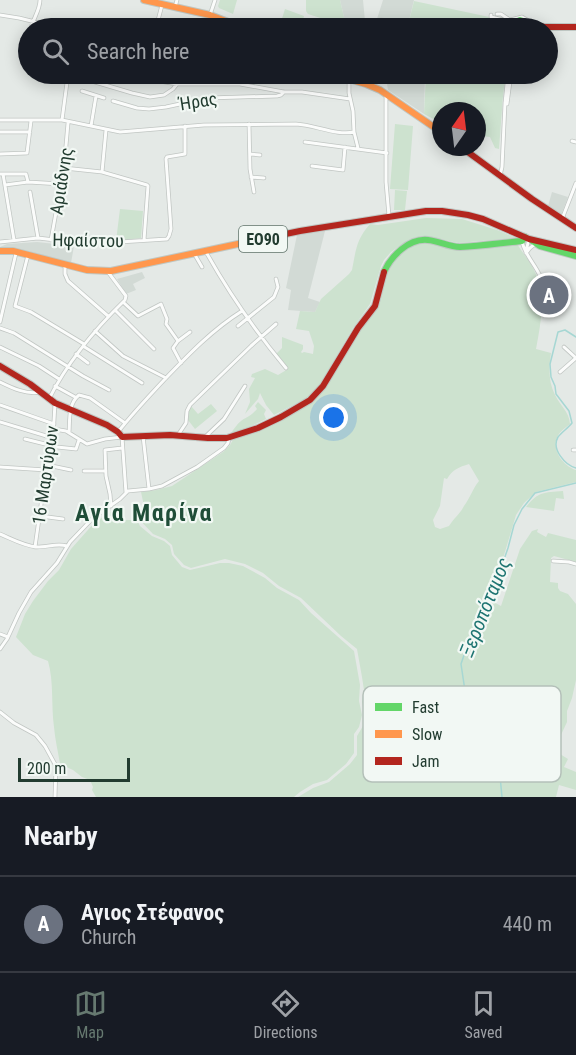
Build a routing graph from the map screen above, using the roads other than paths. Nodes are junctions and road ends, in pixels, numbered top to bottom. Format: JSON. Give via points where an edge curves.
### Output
{"nodes":[{"id":1,"x":39,"y":0,"type":"edge"},
{"id":2,"x":144,"y":0,"type":"edge"},
{"id":3,"x":177,"y":0,"type":"edge"},
{"id":4,"x":215,"y":0,"type":"edge"},
{"id":5,"x":162,"y":5,"type":"junction"},
{"id":6,"x":175,"y":7,"type":"junction"},
{"id":7,"x":498,"y":14,"type":"dead end"},
{"id":8,"x":0,"y":15,"type":"edge"},
{"id":9,"x":210,"y":15,"type":"junction"},
{"id":10,"x":492,"y":15,"type":"dead end"},
{"id":11,"x":18,"y":18,"type":"edge"},
{"id":12,"x":34,"y":18,"type":"edge"},
{"id":13,"x":159,"y":18,"type":"edge"},
{"id":14,"x":218,"y":18,"type":"edge"},
{"id":15,"x":494,"y":18,"type":"edge"},
{"id":16,"x":507,"y":18,"type":"edge"},
{"id":17,"x":558,"y":27,"type":"edge"},
{"id":18,"x":576,"y":27,"type":"edge"},
{"id":19,"x":67,"y":84,"type":"edge"},
{"id":20,"x":102,"y":84,"type":"edge"},
{"id":21,"x":177,"y":84,"type":"edge"},
{"id":22,"x":236,"y":84,"type":"edge"},
{"id":23,"x":348,"y":84,"type":"edge"},
{"id":24,"x":366,"y":84,"type":"edge"},
{"id":25,"x":508,"y":84,"type":"edge"},
{"id":26,"x":509,"y":84,"type":"edge"},
{"id":27,"x":82,"y":91,"type":"dead end"},
{"id":28,"x":284,"y":92,"type":"junction"},
{"id":29,"x":386,"y":93,"type":"junction"},
{"id":30,"x":96,"y":96,"type":"junction"},
{"id":31,"x":104,"y":98,"type":"dead end"},
{"id":32,"x":350,"y":99,"type":"junction"},
{"id":33,"x":113,"y":101,"type":"dead end"},
{"id":34,"x":507,"y":104,"type":"dead end"},
{"id":35,"x":0,"y":120,"type":"edge"},
{"id":36,"x":62,"y":120,"type":"junction"},
{"id":37,"x":31,"y":121,"type":"junction"},
{"id":38,"x":68,"y":122,"type":"junction"},
{"id":39,"x":249,"y":124,"type":"junction"},
{"id":40,"x":91,"y":126,"type":"junction"},
{"id":41,"x":185,"y":126,"type":"junction"},
{"id":42,"x":432,"y":126,"type":"edge"},
{"id":43,"x":106,"y":130,"type":"junction"},
{"id":44,"x":0,"y":132,"type":"edge"},
{"id":45,"x":30,"y":132,"type":"junction"},
{"id":46,"x":354,"y":132,"type":"junction"},
{"id":47,"x":305,"y":142,"type":"dead end"},
{"id":48,"x":345,"y":147,"type":"junction"},
{"id":49,"x":358,"y":149,"type":"junction"},
{"id":50,"x":387,"y":153,"type":"junction"},
{"id":51,"x":0,"y":154,"type":"edge"},
{"id":52,"x":250,"y":154,"type":"junction"},
{"id":53,"x":260,"y":155,"type":"dead end"},
{"id":54,"x":473,"y":156,"type":"edge"},
{"id":55,"x":312,"y":166,"type":"dead end"},
{"id":56,"x":64,"y":168,"type":"junction"},
{"id":57,"x":102,"y":172,"type":"junction"},
{"id":58,"x":2,"y":174,"type":"edge"},
{"id":59,"x":500,"y":176,"type":"junction"},
{"id":60,"x":251,"y":177,"type":"junction"},
{"id":61,"x":264,"y":178,"type":"dead end"},
{"id":62,"x":28,"y":182,"type":"junction"},
{"id":63,"x":61,"y":184,"type":"junction"},
{"id":64,"x":5,"y":185,"type":"junction"},
{"id":65,"x":576,"y":185,"type":"edge"},
{"id":66,"x":30,"y":192,"type":"dead end"},
{"id":67,"x":254,"y":192,"type":"dead end"},
{"id":68,"x":389,"y":216,"type":"junction"},
{"id":69,"x":562,"y":219,"type":"junction"},
{"id":70,"x":576,"y":228,"type":"edge"},
{"id":71,"x":38,"y":238,"type":"junction"},
{"id":72,"x":525,"y":239,"type":"junction"},
{"id":73,"x":14,"y":240,"type":"junction"},
{"id":74,"x":51,"y":240,"type":"junction"},
{"id":75,"x":144,"y":240,"type":"junction"},
{"id":76,"x":0,"y":242,"type":"edge"},
{"id":77,"x":537,"y":244,"type":"junction"},
{"id":78,"x":576,"y":250,"type":"edge"},
{"id":79,"x":0,"y":251,"type":"edge"},
{"id":80,"x":206,"y":252,"type":"junction"},
{"id":81,"x":16,"y":253,"type":"junction"},
{"id":82,"x":526,"y":253,"type":"junction"},
{"id":83,"x":28,"y":255,"type":"junction"},
{"id":84,"x":195,"y":255,"type":"junction"},
{"id":85,"x":576,"y":256,"type":"edge"},
{"id":86,"x":65,"y":264,"type":"junction"},
{"id":87,"x":202,"y":267,"type":"dead end"},
{"id":88,"x":108,"y":272,"type":"junction"},
{"id":89,"x":540,"y":276,"type":"dead end"},
{"id":90,"x":276,"y":279,"type":"dead end"},
{"id":91,"x":123,"y":302,"type":"junction"},
{"id":92,"x":115,"y":310,"type":"junction"},
{"id":93,"x":242,"y":310,"type":"junction"},
{"id":94,"x":109,"y":316,"type":"junction"},
{"id":95,"x":247,"y":319,"type":"junction"},
{"id":96,"x":0,"y":322,"type":"edge"},
{"id":97,"x":276,"y":324,"type":"dead end"},
{"id":98,"x":238,"y":326,"type":"dead end"},
{"id":99,"x":0,"y":328,"type":"edge"},
{"id":100,"x":95,"y":331,"type":"junction"},
{"id":101,"x":190,"y":333,"type":"dead end"},
{"id":102,"x":261,"y":338,"type":"junction"},
{"id":103,"x":178,"y":341,"type":"junction"},
{"id":104,"x":83,"y":345,"type":"junction"},
{"id":105,"x":0,"y":347,"type":"edge"},
{"id":106,"x":564,"y":347,"type":"dead end"},
{"id":107,"x":154,"y":349,"type":"dead end"},
{"id":108,"x":76,"y":354,"type":"junction"},
{"id":109,"x":576,"y":358,"type":"edge"},
{"id":110,"x":88,"y":363,"type":"dead end"},
{"id":111,"x":181,"y":363,"type":"junction"},
{"id":112,"x":0,"y":366,"type":"edge"},
{"id":113,"x":68,"y":366,"type":"junction"},
{"id":114,"x":286,"y":368,"type":"dead end"},
{"id":115,"x":560,"y":372,"type":"dead end"},
{"id":116,"x":166,"y":378,"type":"junction"},
{"id":117,"x":59,"y":379,"type":"junction"},
{"id":118,"x":0,"y":382,"type":"edge"},
{"id":119,"x":142,"y":383,"type":"dead end"},
{"id":120,"x":245,"y":386,"type":"dead end"},
{"id":121,"x":55,"y":387,"type":"junction"},
{"id":122,"x":109,"y":390,"type":"dead end"},
{"id":123,"x":40,"y":392,"type":"junction"},
{"id":124,"x":76,"y":396,"type":"junction"},
{"id":125,"x":52,"y":401,"type":"junction"},
{"id":126,"x":0,"y":405,"type":"edge"},
{"id":127,"x":70,"y":410,"type":"junction"},
{"id":128,"x":0,"y":422,"type":"edge"},
{"id":129,"x":125,"y":423,"type":"junction"},
{"id":130,"x":54,"y":426,"type":"junction"},
{"id":131,"x":69,"y":433,"type":"junction"},
{"id":132,"x":120,"y":435,"type":"junction"},
{"id":133,"x":178,"y":435,"type":"junction"},
{"id":134,"x":143,"y":436,"type":"junction"},
{"id":135,"x":53,"y":438,"type":"junction"},
{"id":136,"x":204,"y":438,"type":"junction"},
{"id":137,"x":229,"y":438,"type":"junction"},
{"id":138,"x":25,"y":439,"type":"dead end"},
{"id":139,"x":79,"y":440,"type":"junction"},
{"id":140,"x":52,"y":446,"type":"junction"},
{"id":141,"x":123,"y":448,"type":"junction"},
{"id":142,"x":0,"y":466,"type":"edge"},
{"id":143,"x":47,"y":468,"type":"junction"},
{"id":144,"x":71,"y":470,"type":"dead end"},
{"id":145,"x":84,"y":471,"type":"dead end"},
{"id":146,"x":106,"y":471,"type":"junction"},
{"id":147,"x":148,"y":489,"type":"junction"},
{"id":148,"x":126,"y":493,"type":"junction"},
{"id":149,"x":111,"y":506,"type":"junction"},
{"id":150,"x":40,"y":516,"type":"junction"},
{"id":151,"x":63,"y":519,"type":"dead end"},
{"id":152,"x":0,"y":534,"type":"edge"},
{"id":153,"x":67,"y":546,"type":"junction"},
{"id":154,"x":35,"y":547,"type":"junction"},
{"id":155,"x":553,"y":561,"type":"dead end"},
{"id":156,"x":576,"y":564,"type":"edge"},
{"id":157,"x":0,"y":634,"type":"edge"},
{"id":158,"x":8,"y":638,"type":"junction"},
{"id":159,"x":0,"y":649,"type":"edge"},
{"id":160,"x":0,"y":712,"type":"edge"},
{"id":161,"x":55,"y":797,"type":"edge"}],
"edges":[{"from":1,"to":12,"type":"street"},
{"from":2,"to":5,"type":"main road"},
{"from":3,"to":6,"type":"street"},
{"from":4,"to":9,"type":"street"},
{"from":5,"to":6,"type":"main road"},
{"from":5,"to":13,"type":"street"},
{"from":6,"to":9,"type":"main road"},
{"from":7,"to":16,"type":"street"},
{"from":8,"to":11,"type":"street"},
{"from":9,"to":14,"type":"main road"},
{"from":10,"to":15,"type":"street"},
{"from":17,"to":18,"type":"main road"},
{"from":19,"to":36,"type":"street"},
{"from":20,"to":21,"type":"street","via":[[150,97],[164,95]]},
{"from":22,"to":28,"type":"street"},
{"from":23,"to":32,"type":"street"},
{"from":24,"to":29,"type":"main road"},
{"from":25,"to":59,"type":"street"},
{"from":26,"to":34,"type":"street"},
{"from":27,"to":30,"type":"street"},
{"from":28,"to":32,"type":"street"},
{"from":28,"to":33,"type":"street","name":"Ήρας","via":[[277,96],[204,98],[149,109]]},
{"from":29,"to":42,"type":"main road"},
{"from":29,"to":50,"type":"street"},
{"from":30,"to":31,"type":"street"},
{"from":30,"to":40,"type":"street"},
{"from":32,"to":46,"type":"street"},
{"from":35,"to":37,"type":"street"},
{"from":36,"to":37,"type":"street"},
{"from":36,"to":38,"type":"street"},
{"from":37,"to":45,"type":"street"},
{"from":38,"to":40,"type":"street"},
{"from":38,"to":56,"type":"street","name":"Αριάδνης"},
{"from":39,"to":41,"type":"street"},
{"from":39,"to":46,"type":"street","via":[[305,124]]},
{"from":39,"to":52,"type":"street"},
{"from":40,"to":43,"type":"street"},
{"from":41,"to":43,"type":"street","via":[[127,132]]},
{"from":41,"to":75,"type":"street","via":[[185,154],[166,159],[169,236],[165,240]]},
{"from":43,"to":57,"type":"street"},
{"from":44,"to":45,"type":"street"},
{"from":45,"to":51,"type":"street","via":[[27,153]]},
{"from":46,"to":49,"type":"street"},
{"from":47,"to":48,"type":"street"},
{"from":48,"to":49,"type":"street"},
{"from":48,"to":55,"type":"street","via":[[342,170]]},
{"from":49,"to":50,"type":"street"},
{"from":50,"to":68,"type":"street"},
{"from":52,"to":53,"type":"street"},
{"from":52,"to":60,"type":"street"},
{"from":54,"to":59,"type":"main road"},
{"from":56,"to":57,"type":"street","name":"Ηφαίστου"},
{"from":56,"to":63,"type":"street","name":"Αριάδνης"},
{"from":57,"to":75,"type":"street","name":"Ηφαίστου","via":[[148,186]]},
{"from":58,"to":62,"type":"street","via":[[26,174]]},
{"from":58,"to":64,"type":"street"},
{"from":59,"to":69,"type":"main road"},
{"from":60,"to":61,"type":"street"},
{"from":60,"to":67,"type":"street"},
{"from":62,"to":63,"type":"street"},
{"from":62,"to":64,"type":"street"},
{"from":63,"to":74,"type":"street","name":"Αριάδνης"},
{"from":64,"to":73,"type":"street"},
{"from":65,"to":69,"type":"street"},
{"from":66,"to":71,"type":"street"},
{"from":68,"to":72,"type":"main road","number":"ΕΟ90","via":[[437,210],[456,213],[483,219]]},
{"from":68,"to":80,"type":"main road","number":"ΕΟ90"},
{"from":69,"to":70,"type":"main road"},
{"from":71,"to":73,"type":"street","name":"Ηφαίστου"},
{"from":71,"to":74,"type":"street","name":"Ηφαίστου"},
{"from":72,"to":77,"type":"main road","number":"ΕΟ90"},
{"from":72,"to":78,"type":"main road","number":"ΕΟ90"},
{"from":72,"to":82,"type":"street"},
{"from":72,"to":82,"type":"street"},
{"from":72,"to":137,"type":"main road","via":[[453,247],[423,240],[406,247],[386,267],[375,305],[318,393],[257,428]]},
{"from":73,"to":76,"type":"street","name":"Ηφαίστου"},
{"from":74,"to":75,"type":"street","name":"Ηφαίστου"},
{"from":77,"to":82,"type":"street"},
{"from":77,"to":85,"type":"main road","number":"ΕΟ90"},
{"from":79,"to":81,"type":"main road","number":"ΕΟ90"},
{"from":80,"to":84,"type":"main road","number":"ΕΟ90"},
{"from":80,"to":93,"type":"street"},
{"from":81,"to":83,"type":"main road","number":"ΕΟ90"},
{"from":81,"to":96,"type":"street"},
{"from":82,"to":89,"type":"street"},
{"from":83,"to":86,"type":"main road","number":"ΕΟ90"},
{"from":83,"to":104,"type":"street","via":[[15,306],[29,310]]},
{"from":84,"to":87,"type":"street"},
{"from":84,"to":88,"type":"main road","number":"ΕΟ90"},
{"from":86,"to":88,"type":"main road","number":"ΕΟ90"},
{"from":86,"to":94,"type":"street","via":[[68,281]]},
{"from":88,"to":91,"type":"street","via":[[126,296]]},
{"from":90,"to":95,"type":"street","via":[[278,289],[274,297]]},
{"from":91,"to":92,"type":"street","name":"16 Μαρτύρων"},
{"from":91,"to":103,"type":"street","via":[[138,316],[161,304],[166,324]]},
{"from":92,"to":94,"type":"street","name":"16 Μαρτύρων"},
{"from":92,"to":107,"type":"street"},
{"from":93,"to":95,"type":"street"},
{"from":93,"to":111,"type":"street"},
{"from":94,"to":100,"type":"street","name":"16 Μαρτύρων"},
{"from":95,"to":98,"type":"street"},
{"from":95,"to":102,"type":"street"},
{"from":97,"to":102,"type":"street"},
{"from":99,"to":113,"type":"street"},
{"from":100,"to":104,"type":"street","name":"16 Μαρτύρων"},
{"from":100,"to":116,"type":"street","via":[[127,358]]},
{"from":101,"to":103,"type":"street"},
{"from":102,"to":114,"type":"street"},
{"from":102,"to":133,"type":"street","via":[[190,405]]},
{"from":103,"to":111,"type":"street","via":[[173,348]]},
{"from":104,"to":108,"type":"street","name":"16 Μαρτύρων"},
{"from":104,"to":119,"type":"street"},
{"from":105,"to":117,"type":"street"},
{"from":106,"to":109,"type":"street"},
{"from":108,"to":110,"type":"street"},
{"from":108,"to":113,"type":"street","name":"16 Μαρτύρων"},
{"from":109,"to":115,"type":"street"},
{"from":111,"to":116,"type":"street"},
{"from":112,"to":123,"type":"main road"},
{"from":113,"to":117,"type":"street","name":"16 Μαρτύρων"},
{"from":113,"to":122,"type":"street"},
{"from":116,"to":129,"type":"street"},
{"from":117,"to":121,"type":"street","name":"16 Μαρτύρων"},
{"from":118,"to":123,"type":"street","via":[[32,394]]},
{"from":120,"to":136,"type":"street","via":[[224,419]]},
{"from":121,"to":124,"type":"street"},
{"from":121,"to":125,"type":"street","name":"16 Μαρτύρων"},
{"from":123,"to":125,"type":"main road"},
{"from":124,"to":127,"type":"street"},
{"from":124,"to":129,"type":"street","via":[[90,398]]},
{"from":125,"to":127,"type":"main road"},
{"from":125,"to":130,"type":"street","name":"16 Μαρτύρων"},
{"from":126,"to":130,"type":"street"},
{"from":127,"to":131,"type":"street"},
{"from":127,"to":132,"type":"main road"},
{"from":128,"to":135,"type":"street"},
{"from":129,"to":132,"type":"street"},
{"from":130,"to":131,"type":"street"},
{"from":130,"to":135,"type":"street","name":"16 Μαρτύρων"},
{"from":131,"to":139,"type":"street"},
{"from":132,"to":134,"type":"main road"},
{"from":132,"to":139,"type":"street","via":[[87,444]]},
{"from":132,"to":141,"type":"street"},
{"from":133,"to":134,"type":"main road"},
{"from":133,"to":136,"type":"main road"},
{"from":134,"to":147,"type":"street"},
{"from":135,"to":140,"type":"street","name":"16 Μαρτύρων"},
{"from":136,"to":137,"type":"main road"},
{"from":137,"to":147,"type":"street","via":[[226,446],[205,462],[172,482]]},
{"from":138,"to":140,"type":"street"},
{"from":139,"to":140,"type":"street","via":[[76,449]]},
{"from":140,"to":143,"type":"street","name":"16 Μαρτύρων"},
{"from":141,"to":146,"type":"street","via":[[105,450]]},
{"from":141,"to":148,"type":"street"},
{"from":142,"to":143,"type":"street"},
{"from":143,"to":144,"type":"street"},
{"from":143,"to":150,"type":"street","name":"16 Μαρτύρων"},
{"from":145,"to":146,"type":"street"},
{"from":146,"to":149,"type":"street"},
{"from":147,"to":148,"type":"street"},
{"from":148,"to":149,"type":"street"},
{"from":149,"to":153,"type":"street","via":[[93,518]]},
{"from":150,"to":151,"type":"street"},
{"from":150,"to":154,"type":"street","name":"16 Μαρτύρων"},
{"from":152,"to":154,"type":"street"},
{"from":153,"to":154,"type":"street"},
{"from":153,"to":158,"type":"street","via":[[27,598]]},
{"from":155,"to":156,"type":"street"},
{"from":157,"to":158,"type":"street"},
{"from":158,"to":159,"type":"street"},
{"from":160,"to":161,"type":"street","via":[[36,735],[45,746],[57,768]]}]}
